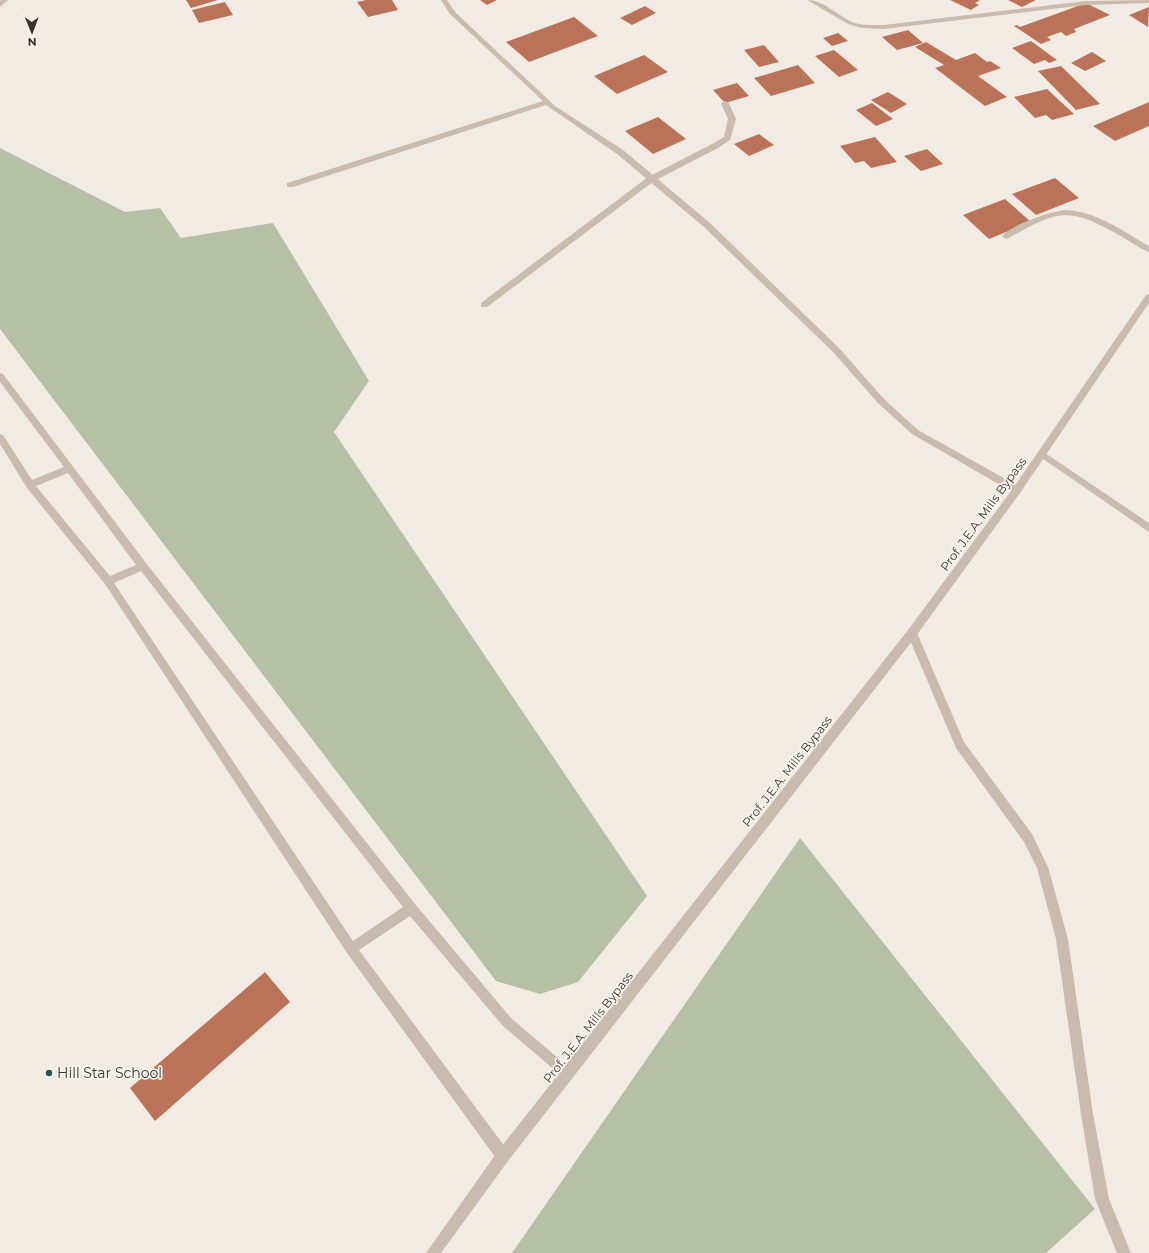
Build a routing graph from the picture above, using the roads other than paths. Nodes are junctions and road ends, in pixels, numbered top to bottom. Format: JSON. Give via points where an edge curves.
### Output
{"nodes":[{"id":1,"x":4,"y":0,"type":"edge"},
{"id":2,"x":444,"y":0,"type":"edge"},
{"id":3,"x":810,"y":0,"type":"edge"},
{"id":4,"x":1149,"y":1,"type":"edge"},
{"id":5,"x":0,"y":5,"type":"edge"},
{"id":6,"x":547,"y":102,"type":"junction"},
{"id":7,"x":725,"y":103,"type":"dead end"},
{"id":8,"x":651,"y":179,"type":"junction"},
{"id":9,"x":290,"y":185,"type":"dead end"},
{"id":10,"x":1006,"y":236,"type":"dead end"},
{"id":11,"x":1149,"y":249,"type":"edge"},
{"id":12,"x":1149,"y":297,"type":"edge"},
{"id":13,"x":484,"y":305,"type":"dead end"},
{"id":14,"x":0,"y":376,"type":"edge"},
{"id":15,"x":0,"y":437,"type":"edge"},
{"id":16,"x":1042,"y":454,"type":"junction"},
{"id":17,"x":69,"y":469,"type":"junction"},
{"id":18,"x":30,"y":485,"type":"junction"},
{"id":19,"x":1017,"y":490,"type":"junction"},
{"id":20,"x":1149,"y":528,"type":"edge"},
{"id":21,"x":143,"y":566,"type":"junction"},
{"id":22,"x":108,"y":580,"type":"junction"},
{"id":23,"x":912,"y":632,"type":"junction"},
{"id":24,"x":411,"y":908,"type":"junction"},
{"id":25,"x":351,"y":949,"type":"junction"},
{"id":26,"x":568,"y":1074,"type":"junction"},
{"id":27,"x":502,"y":1156,"type":"junction"},
{"id":28,"x":433,"y":1253,"type":"edge"},
{"id":29,"x":1124,"y":1253,"type":"edge"}],
"edges":[{"from":1,"to":5,"type":"street"},
{"from":2,"to":6,"type":"street","via":[[452,13]]},
{"from":3,"to":4,"type":"street","via":[[850,23],[884,27],[1086,3]]},
{"from":6,"to":8,"type":"street","via":[[620,152]]},
{"from":6,"to":9,"type":"street"},
{"from":7,"to":8,"type":"street","via":[[732,119],[727,138]]},
{"from":8,"to":13,"type":"street"},
{"from":8,"to":19,"type":"street","via":[[707,225],[836,350],[881,401],[915,432]]},
{"from":10,"to":11,"type":"street","via":[[1043,217],[1066,212],[1085,215]]},
{"from":12,"to":16,"type":"street","name":"Prof. J.E.A. Mills Bypass"},
{"from":14,"to":17,"type":"street"},
{"from":15,"to":18,"type":"street"},
{"from":16,"to":19,"type":"street","name":"Prof. J.E.A. Mills Bypass"},
{"from":16,"to":20,"type":"street"},
{"from":17,"to":18,"type":"street"},
{"from":17,"to":21,"type":"street"},
{"from":18,"to":22,"type":"street"},
{"from":19,"to":23,"type":"street","name":"Prof. J.E.A. Mills Bypass"},
{"from":21,"to":22,"type":"street"},
{"from":21,"to":24,"type":"street"},
{"from":22,"to":25,"type":"street"},
{"from":23,"to":26,"type":"street","name":"Prof. J.E.A. Mills Bypass"},
{"from":23,"to":29,"type":"street","via":[[960,745],[1028,838],[1042,867],[1062,939],[1102,1199]]},
{"from":24,"to":25,"type":"street"},
{"from":24,"to":26,"type":"street","via":[[507,1022]]},
{"from":25,"to":27,"type":"street"},
{"from":26,"to":27,"type":"street","name":"Prof. J.E.A. Mills Bypass"},
{"from":27,"to":28,"type":"street","name":"Prof. J.E.A. Mills Bypass"}]}
